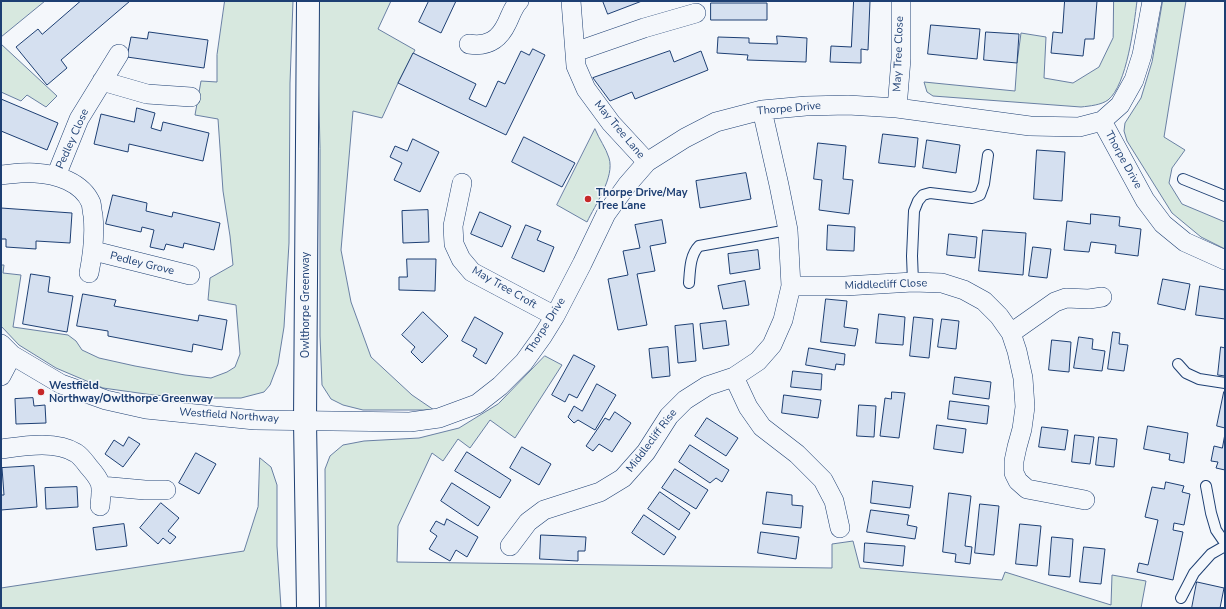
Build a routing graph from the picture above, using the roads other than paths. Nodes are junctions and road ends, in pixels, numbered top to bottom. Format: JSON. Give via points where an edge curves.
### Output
{"nodes":[{"id":1,"x":308,"y":1,"type":"edge"},
{"id":2,"x":519,"y":1,"type":"edge"},
{"id":3,"x":571,"y":1,"type":"edge"},
{"id":4,"x":901,"y":1,"type":"edge"},
{"id":5,"x":1152,"y":1,"type":"edge"},
{"id":6,"x":696,"y":13,"type":"dead end"},
{"id":7,"x":470,"y":44,"type":"dead end"},
{"id":8,"x":575,"y":52,"type":"junction"},
{"id":9,"x":119,"y":54,"type":"dead end"},
{"id":10,"x":102,"y":81,"type":"junction"},
{"id":11,"x":191,"y":97,"type":"dead end"},
{"id":12,"x":897,"y":108,"type":"junction"},
{"id":13,"x":762,"y":110,"type":"junction"},
{"id":14,"x":1102,"y":121,"type":"junction"},
{"id":15,"x":988,"y":155,"type":"dead end"},
{"id":16,"x":647,"y":162,"type":"junction"},
{"id":17,"x":1,"y":174,"type":"edge"},
{"id":18,"x":56,"y":176,"type":"junction"},
{"id":19,"x":1183,"y":179,"type":"dead end"},
{"id":20,"x":462,"y":183,"type":"dead end"},
{"id":21,"x":1225,"y":196,"type":"edge"},
{"id":22,"x":788,"y":230,"type":"junction"},
{"id":23,"x":94,"y":251,"type":"junction"},
{"id":24,"x":1225,"y":260,"type":"edge"},
{"id":25,"x":89,"y":273,"type":"dead end"},
{"id":26,"x":190,"y":276,"type":"dead end"},
{"id":27,"x":913,"y":282,"type":"junction"},
{"id":28,"x":689,"y":283,"type":"dead end"},
{"id":29,"x":791,"y":286,"type":"junction"},
{"id":30,"x":1102,"y":297,"type":"dead end"},
{"id":31,"x":555,"y":316,"type":"junction"},
{"id":32,"x":1011,"y":333,"type":"junction"},
{"id":33,"x":7,"y":350,"type":"edge"},
{"id":34,"x":1178,"y":364,"type":"dead end"},
{"id":35,"x":1,"y":376,"type":"edge"},
{"id":36,"x":734,"y":376,"type":"junction"},
{"id":37,"x":1225,"y":383,"type":"edge"},
{"id":38,"x":305,"y":421,"type":"junction"},
{"id":39,"x":1,"y":449,"type":"edge"},
{"id":40,"x":102,"y":486,"type":"junction"},
{"id":41,"x":1206,"y":486,"type":"dead end"},
{"id":42,"x":166,"y":490,"type":"dead end"},
{"id":43,"x":1085,"y":500,"type":"dead end"},
{"id":44,"x":100,"y":506,"type":"dead end"},
{"id":45,"x":840,"y":528,"type":"dead end"},
{"id":46,"x":1225,"y":543,"type":"edge"},
{"id":47,"x":510,"y":546,"type":"dead end"},
{"id":48,"x":1225,"y":546,"type":"edge"},
{"id":49,"x":1181,"y":598,"type":"dead end"},
{"id":50,"x":308,"y":608,"type":"edge"}],
"edges":[{"from":1,"to":38,"type":"street","name":"Owlthorpe Greenway"},
{"from":2,"to":7,"type":"street","via":[[499,36],[479,46]]},
{"from":3,"to":8,"type":"street","name":"May Tree Lane"},
{"from":4,"to":12,"type":"street","name":"May Tree Close","via":[[901,59]]},
{"from":5,"to":14,"type":"street","via":[[1142,55],[1134,80],[1120,105]]},
{"from":6,"to":8,"type":"street"},
{"from":8,"to":16,"type":"street","name":"May Tree Lane","via":[[576,66],[586,89],[611,123]]},
{"from":9,"to":10,"type":"street","name":"Pedley Close"},
{"from":10,"to":11,"type":"street","via":[[147,94]]},
{"from":10,"to":18,"type":"street","name":"Pedley Close","via":[[79,119]]},
{"from":12,"to":13,"type":"street","name":"Thorpe Drive","via":[[806,106]]},
{"from":12,"to":14,"type":"street","name":"Thorpe Drive","via":[[1030,126],[1079,127]]},
{"from":13,"to":16,"type":"street","name":"Thorpe Drive","via":[[716,122]]},
{"from":13,"to":22,"type":"street","name":"Middlecliff Rise"},
{"from":14,"to":24,"type":"street","name":"Thorpe Drive","via":[[1145,200],[1163,224],[1186,242]]},
{"from":15,"to":27,"type":"lane","via":[[980,196],[972,198],[930,193],[923,195],[918,201],[914,212]]},
{"from":16,"to":31,"type":"street","name":"Thorpe Drive","via":[[606,214]]},
{"from":17,"to":18,"type":"street","via":[[34,173]]},
{"from":18,"to":23,"type":"street","via":[[73,183],[83,191],[91,204]]},
{"from":19,"to":21,"type":"lane"},
{"from":20,"to":31,"type":"street","name":"May Tree Croft","via":[[453,226],[454,244],[461,259],[472,272]]},
{"from":22,"to":28,"type":"lane","via":[[699,246],[694,250]]},
{"from":22,"to":29,"type":"street","name":"Middlecliff Rise"},
{"from":23,"to":25,"type":"street"},
{"from":23,"to":26,"type":"street","name":"Pedley Grove"},
{"from":27,"to":29,"type":"street","name":"Middlecliff Close"},
{"from":27,"to":32,"type":"street","name":"Middlecliff Close","via":[[942,283],[964,290],[984,301],[1000,316]]},
{"from":29,"to":36,"type":"street","name":"Middlecliff Rise","via":[[783,320],[772,345],[758,361]]},
{"from":30,"to":32,"type":"street","via":[[1066,298],[1055,302]]},
{"from":31,"to":38,"type":"street","name":"Thorpe Drive","via":[[524,362],[477,404],[439,418],[410,422]]},
{"from":32,"to":43,"type":"street","name":"Middlecliff Close","via":[[1023,378],[1025,406],[1015,454],[1014,473],[1027,489]]},
{"from":33,"to":35,"type":"street"},
{"from":33,"to":38,"type":"street","name":"Westfield Northway","via":[[61,384],[106,400],[146,409],[255,420]]},
{"from":34,"to":37,"type":"lane","via":[[1186,374]]},
{"from":36,"to":45,"type":"street","via":[[748,408],[762,427],[797,454],[823,480],[834,501]]},
{"from":36,"to":47,"type":"street","name":"Middlecliff Rise","via":[[707,386],[685,400],[669,416],[646,452],[623,478],[600,492],[544,510],[528,522]]},
{"from":38,"to":50,"type":"street","name":"Owlthorpe Greenway"},
{"from":39,"to":40,"type":"street","via":[[31,445],[58,446],[77,453]]},
{"from":40,"to":42,"type":"street"},
{"from":40,"to":44,"type":"street"},
{"from":41,"to":46,"type":"lane","via":[[1216,530]]},
{"from":48,"to":49,"type":"lane","via":[[1211,554],[1194,573]]}]}
